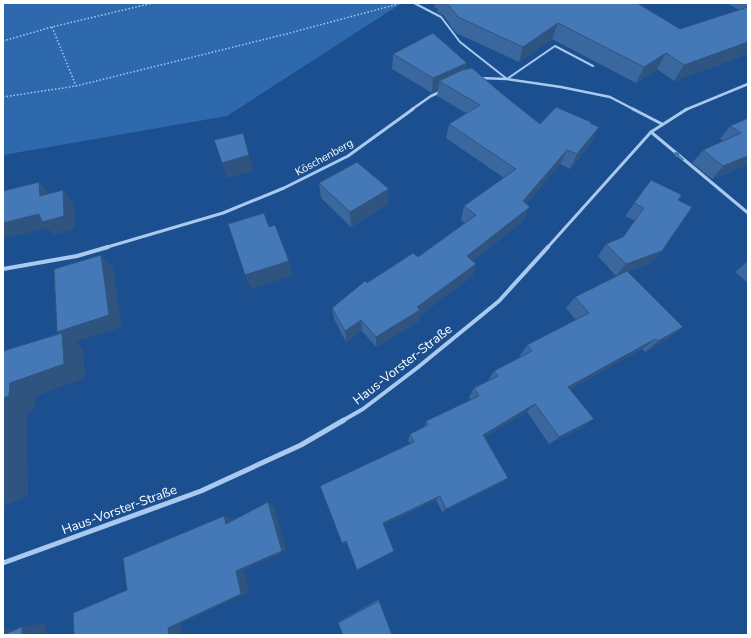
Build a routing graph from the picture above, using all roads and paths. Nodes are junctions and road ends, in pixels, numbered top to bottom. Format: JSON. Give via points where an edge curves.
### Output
{"nodes":[{"id":1,"x":153,"y":3,"type":"edge"},
{"id":2,"x":402,"y":3,"type":"edge"},
{"id":3,"x":414,"y":3,"type":"edge"},
{"id":4,"x":52,"y":27,"type":"junction"},
{"id":5,"x":3,"y":37,"type":"edge"},
{"id":6,"x":7,"y":40,"type":"junction"},
{"id":7,"x":3,"y":41,"type":"edge"},
{"id":8,"x":593,"y":66,"type":"dead end"},
{"id":9,"x":507,"y":79,"type":"junction"},
{"id":10,"x":472,"y":80,"type":"edge"},
{"id":11,"x":748,"y":84,"type":"edge"},
{"id":12,"x":76,"y":86,"type":"junction"},
{"id":13,"x":445,"y":89,"type":"edge"},
{"id":14,"x":3,"y":97,"type":"edge"},
{"id":15,"x":662,"y":124,"type":"junction"},
{"id":16,"x":651,"y":132,"type":"junction"},
{"id":17,"x":748,"y":213,"type":"edge"},
{"id":18,"x":3,"y":269,"type":"edge"},
{"id":19,"x":3,"y":563,"type":"edge"}],
"edges":[{"from":1,"to":4,"type":"path"},
{"from":2,"to":12,"type":"path"},
{"from":3,"to":9,"type":"lane","via":[[441,17],[460,42]]},
{"from":4,"to":6,"type":"path"},
{"from":4,"to":12,"type":"path"},
{"from":5,"to":6,"type":"path"},
{"from":6,"to":7,"type":"path"},
{"from":8,"to":9,"type":"lane","via":[[555,46]]},
{"from":9,"to":10,"type":"street"},
{"from":9,"to":15,"type":"street","via":[[610,97]]},
{"from":11,"to":15,"type":"street","name":"Haus-Vorster-Straße","via":[[701,102]]},
{"from":12,"to":14,"type":"path"},
{"from":13,"to":18,"type":"street","name":"Köschenberg","via":[[431,96],[348,156],[284,188],[223,213],[77,256]]},
{"from":15,"to":16,"type":"street","name":"Haus-Vorster-Straße"},
{"from":17,"to":16,"type":"street","one_way":true},
{"from":16,"to":19,"type":"street","name":"Haus-Vorster-Straße","via":[[499,301],[363,409],[302,445],[202,491]]}]}
